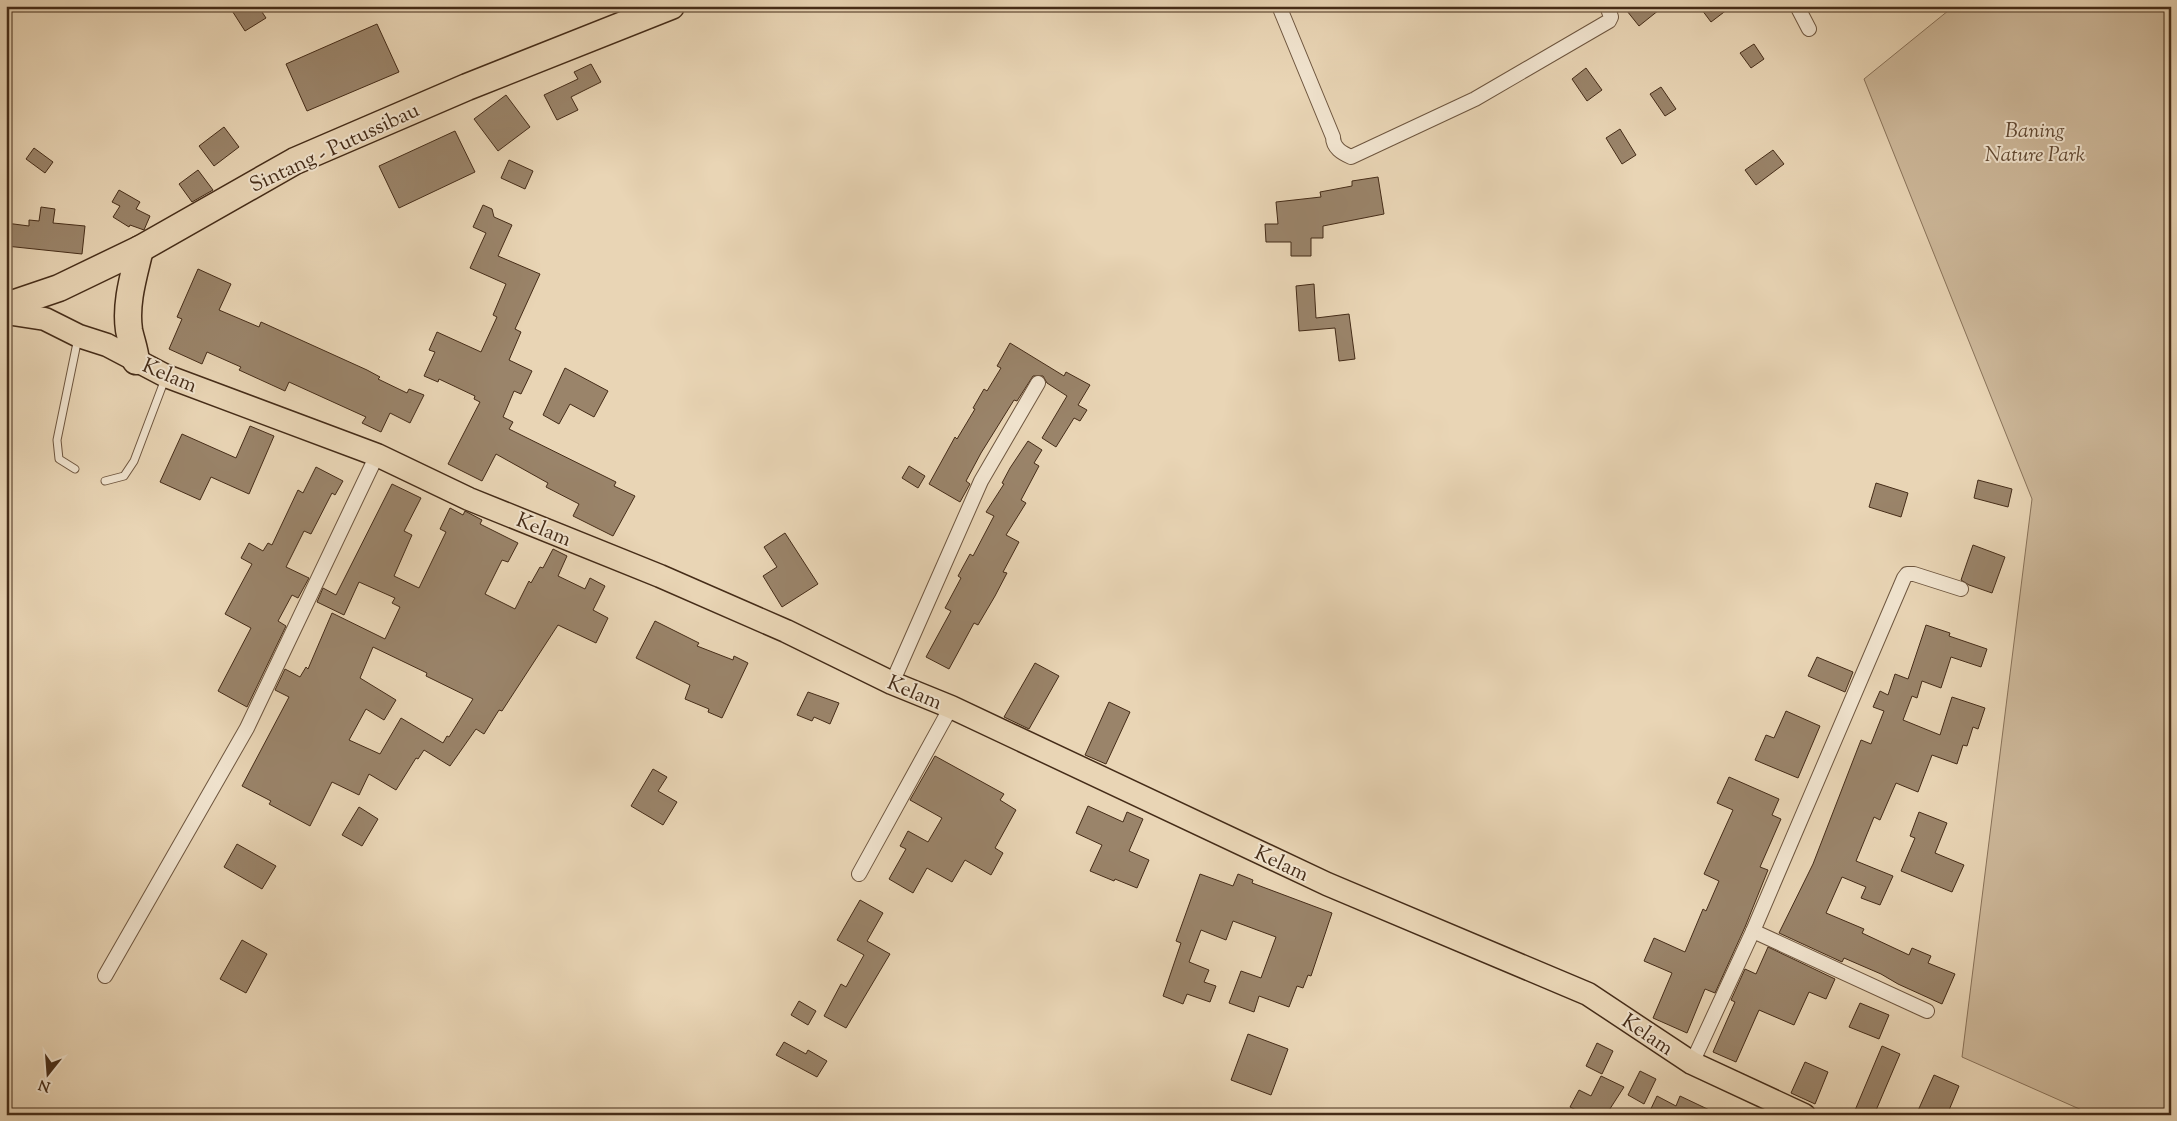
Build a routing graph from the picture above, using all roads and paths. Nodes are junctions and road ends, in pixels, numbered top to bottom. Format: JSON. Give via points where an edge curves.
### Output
{"nodes":[{"id":1,"x":671,"y":6,"type":"edge"},
{"id":2,"x":1279,"y":6,"type":"edge"},
{"id":3,"x":1607,"y":6,"type":"edge"},
{"id":4,"x":1797,"y":6,"type":"edge"},
{"id":5,"x":1809,"y":29,"type":"dead end"},
{"id":6,"x":140,"y":249,"type":"junction"},
{"id":7,"x":6,"y":306,"type":"edge"},
{"id":8,"x":6,"y":312,"type":"edge"},
{"id":9,"x":79,"y":336,"type":"junction"},
{"id":10,"x":136,"y":361,"type":"junction"},
{"id":11,"x":166,"y":376,"type":"junction"},
{"id":12,"x":1038,"y":383,"type":"dead end"},
{"id":13,"x":377,"y":455,"type":"junction"},
{"id":14,"x":75,"y":469,"type":"dead end"},
{"id":15,"x":105,"y":481,"type":"dead end"},
{"id":16,"x":1961,"y":589,"type":"dead end"},
{"id":17,"x":892,"y":683,"type":"junction"},
{"id":18,"x":951,"y":706,"type":"junction"},
{"id":19,"x":859,"y":874,"type":"dead end"},
{"id":20,"x":1753,"y":931,"type":"junction"},
{"id":21,"x":105,"y":976,"type":"dead end"},
{"id":22,"x":1927,"y":1011,"type":"dead end"},
{"id":23,"x":1692,"y":1063,"type":"junction"},
{"id":24,"x":1804,"y":1115,"type":"edge"}],
"edges":[{"from":1,"to":6,"type":"highway","name":"Sintang - Putussibau","via":[[467,87],[294,161]]},
{"from":2,"to":3,"type":"street","via":[[1333,142],[1342,153],[1351,157],[1475,99],[1525,71],[1609,21],[1611,17]]},
{"from":4,"to":5,"type":"street"},
{"from":6,"to":7,"type":"highway","name":"Sintang - Putussibau","via":[[59,288]]},
{"from":6,"to":10,"type":"highway","via":[[129,314]]},
{"from":8,"to":9,"type":"main road","name":"Kelam","via":[[45,320]]},
{"from":9,"to":10,"type":"main road","name":"Kelam","via":[[107,345]]},
{"from":9,"to":14,"type":"lane","via":[[57,440],[59,459]]},
{"from":10,"to":11,"type":"main road","name":"Kelam"},
{"from":11,"to":13,"type":"main road","name":"Kelam"},
{"from":11,"to":15,"type":"lane","via":[[134,461],[124,476]]},
{"from":12,"to":17,"type":"street","via":[[981,481]]},
{"from":13,"to":17,"type":"main road","name":"Kelam","via":[[469,498],[768,623]]},
{"from":13,"to":21,"type":"street","via":[[247,728]]},
{"from":16,"to":20,"type":"street","via":[[1914,574],[1904,578]]},
{"from":17,"to":18,"type":"main road","name":"Kelam"},
{"from":18,"to":19,"type":"street"},
{"from":18,"to":23,"type":"main road","name":"Kelam","via":[[1327,884],[1588,994]]},
{"from":20,"to":22,"type":"street"},
{"from":20,"to":23,"type":"street"},
{"from":23,"to":24,"type":"main road","name":"Kelam"}]}
